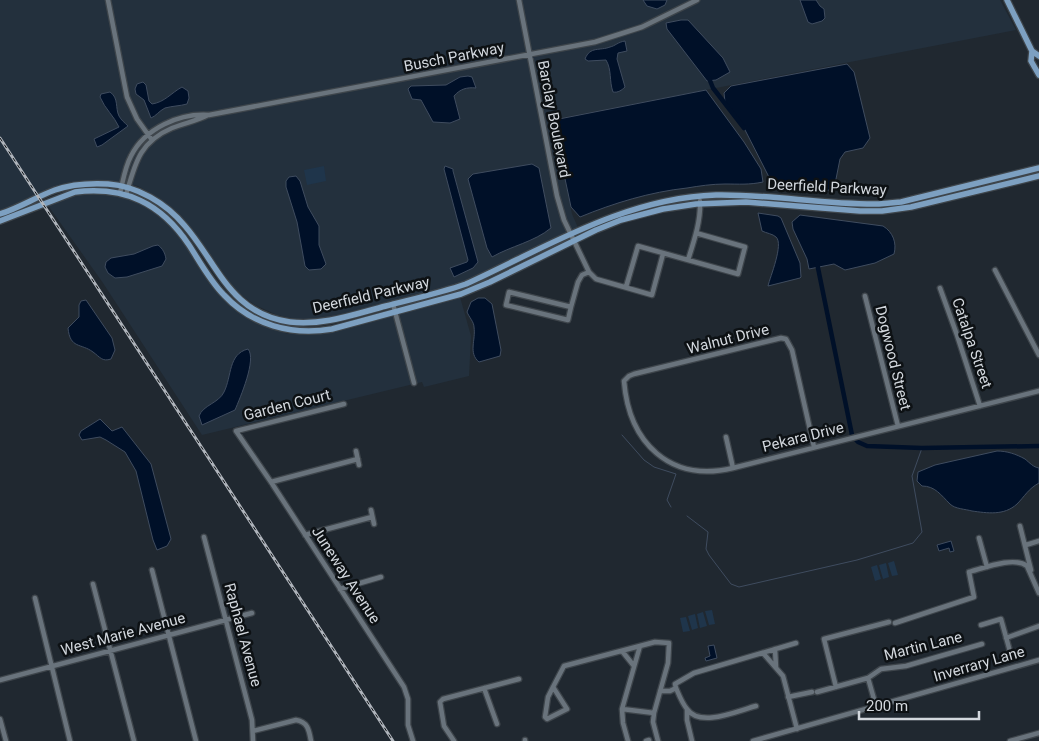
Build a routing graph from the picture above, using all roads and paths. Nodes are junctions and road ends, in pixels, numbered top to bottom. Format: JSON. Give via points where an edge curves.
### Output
{"nodes":[{"id":1,"x":108,"y":0,"type":"edge"},
{"id":2,"x":519,"y":0,"type":"edge"},
{"id":3,"x":697,"y":0,"type":"edge"},
{"id":4,"x":1007,"y":0,"type":"edge"},
{"id":5,"x":1032,"y":51,"type":"junction"},
{"id":6,"x":529,"y":56,"type":"junction"},
{"id":7,"x":1039,"y":56,"type":"edge"},
{"id":8,"x":1039,"y":76,"type":"edge"},
{"id":9,"x":209,"y":115,"type":"junction"},
{"id":10,"x":148,"y":135,"type":"junction"},
{"id":11,"x":152,"y":140,"type":"junction"},
{"id":12,"x":1039,"y":168,"type":"edge"},
{"id":13,"x":1039,"y":176,"type":"edge"},
{"id":14,"x":125,"y":187,"type":"junction"},
{"id":15,"x":123,"y":194,"type":"junction"},
{"id":16,"x":700,"y":197,"type":"junction"},
{"id":17,"x":700,"y":204,"type":"junction"},
{"id":18,"x":0,"y":214,"type":"edge"},
{"id":19,"x":0,"y":221,"type":"edge"},
{"id":20,"x":696,"y":233,"type":"junction"},
{"id":21,"x":571,"y":234,"type":"junction"},
{"id":22,"x":574,"y":240,"type":"junction"},
{"id":23,"x":663,"y":254,"type":"junction"},
{"id":24,"x":688,"y":260,"type":"junction"},
{"id":25,"x":995,"y":270,"type":"dead end"},
{"id":26,"x":589,"y":272,"type":"junction"},
{"id":27,"x":626,"y":287,"type":"junction"},
{"id":28,"x":940,"y":288,"type":"dead end"},
{"id":29,"x":865,"y":296,"type":"dead end"},
{"id":30,"x":393,"y":304,"type":"junction"},
{"id":31,"x":571,"y":308,"type":"junction"},
{"id":32,"x":395,"y":312,"type":"junction"},
{"id":33,"x":1039,"y":355,"type":"edge"},
{"id":34,"x":626,"y":379,"type":"joint"},
{"id":35,"x":414,"y":383,"type":"dead end"},
{"id":36,"x":1039,"y":391,"type":"edge"},
{"id":37,"x":344,"y":404,"type":"dead end"},
{"id":38,"x":980,"y":406,"type":"junction"},
{"id":39,"x":898,"y":426,"type":"junction"},
{"id":40,"x":236,"y":431,"type":"joint"},
{"id":41,"x":726,"y":437,"type":"dead end"},
{"id":42,"x":814,"y":447,"type":"junction"},
{"id":43,"x":356,"y":451,"type":"dead end"},
{"id":44,"x":358,"y":459,"type":"junction"},
{"id":45,"x":359,"y":464,"type":"dead end"},
{"id":46,"x":733,"y":468,"type":"junction"},
{"id":47,"x":270,"y":482,"type":"junction"},
{"id":48,"x":371,"y":510,"type":"dead end"},
{"id":49,"x":372,"y":517,"type":"junction"},
{"id":50,"x":374,"y":524,"type":"dead end"},
{"id":51,"x":1020,"y":526,"type":"dead end"},
{"id":52,"x":305,"y":535,"type":"junction"},
{"id":53,"x":204,"y":537,"type":"dead end"},
{"id":54,"x":979,"y":538,"type":"dead end"},
{"id":55,"x":1039,"y":541,"type":"edge"},
{"id":56,"x":1026,"y":545,"type":"junction"},
{"id":57,"x":987,"y":567,"type":"junction"},
{"id":58,"x":152,"y":570,"type":"dead end"},
{"id":59,"x":381,"y":577,"type":"dead end"},
{"id":60,"x":1033,"y":579,"type":"junction"},
{"id":61,"x":93,"y":584,"type":"dead end"},
{"id":62,"x":340,"y":589,"type":"junction"},
{"id":63,"x":1039,"y":593,"type":"edge"},
{"id":64,"x":35,"y":598,"type":"dead end"},
{"id":65,"x":252,"y":613,"type":"dead end"},
{"id":66,"x":225,"y":619,"type":"junction"},
{"id":67,"x":889,"y":622,"type":"dead end"},
{"id":68,"x":895,"y":623,"type":"dead end"},
{"id":69,"x":981,"y":625,"type":"dead end"},
{"id":70,"x":1039,"y":626,"type":"edge"},
{"id":71,"x":169,"y":634,"type":"junction"},
{"id":72,"x":1006,"y":638,"type":"junction"},
{"id":73,"x":796,"y":643,"type":"dead end"},
{"id":74,"x":982,"y":644,"type":"dead end"},
{"id":75,"x":640,"y":646,"type":"junction"},
{"id":76,"x":776,"y":649,"type":"junction"},
{"id":77,"x":110,"y":650,"type":"junction"},
{"id":78,"x":622,"y":651,"type":"junction"},
{"id":79,"x":763,"y":653,"type":"junction"},
{"id":80,"x":1011,"y":656,"type":"dead end"},
{"id":81,"x":1039,"y":660,"type":"edge"},
{"id":82,"x":52,"y":666,"type":"junction"},
{"id":83,"x":634,"y":666,"type":"junction"},
{"id":84,"x":776,"y":667,"type":"junction"},
{"id":85,"x":868,"y":678,"type":"junction"},
{"id":86,"x":519,"y":679,"type":"dead end"},
{"id":87,"x":0,"y":680,"type":"edge"},
{"id":88,"x":553,"y":687,"type":"junction"},
{"id":89,"x":836,"y":687,"type":"junction"},
{"id":90,"x":484,"y":688,"type":"junction"},
{"id":91,"x":676,"y":688,"type":"junction"},
{"id":92,"x":660,"y":691,"type":"junction"},
{"id":93,"x":788,"y":697,"type":"junction"},
{"id":94,"x":756,"y":706,"type":"dead end"},
{"id":95,"x":876,"y":706,"type":"junction"},
{"id":96,"x":622,"y":709,"type":"junction"},
{"id":97,"x":687,"y":710,"type":"junction"},
{"id":98,"x":654,"y":713,"type":"junction"},
{"id":99,"x":0,"y":719,"type":"edge"},
{"id":100,"x":497,"y":724,"type":"dead end"},
{"id":101,"x":797,"y":729,"type":"junction"},
{"id":102,"x":253,"y":731,"type":"junction"},
{"id":103,"x":1039,"y":733,"type":"edge"},
{"id":104,"x":453,"y":739,"type":"edge"},
{"id":105,"x":6,"y":741,"type":"edge"},
{"id":106,"x":70,"y":741,"type":"edge"},
{"id":107,"x":134,"y":741,"type":"edge"},
{"id":108,"x":196,"y":741,"type":"edge"},
{"id":109,"x":253,"y":741,"type":"edge"},
{"id":110,"x":311,"y":741,"type":"edge"},
{"id":111,"x":413,"y":741,"type":"edge"},
{"id":112,"x":628,"y":741,"type":"edge"},
{"id":113,"x":658,"y":741,"type":"edge"},
{"id":114,"x":692,"y":741,"type":"edge"},
{"id":115,"x":753,"y":741,"type":"edge"},
{"id":116,"x":1010,"y":741,"type":"edge"}],
"edges":[{"from":1,"to":10,"type":"street","via":[[127,97]]},
{"from":2,"to":6,"type":"street","name":"Barclay Boulevard"},
{"from":3,"to":6,"type":"street","name":"Busch Parkway","via":[[619,35]]},
{"from":4,"to":5,"type":"main road"},
{"from":5,"to":7,"type":"main road"},
{"from":5,"to":8,"type":"main road","via":[[1031,61]]},
{"from":6,"to":9,"type":"street","name":"Busch Parkway"},
{"from":6,"to":21,"type":"street","name":"Barclay Boulevard","via":[[557,196]]},
{"from":9,"to":10,"type":"street","name":"Busch Parkway","via":[[199,114],[173,121]]},
{"from":9,"to":11,"type":"street","name":"Busch Parkway"},
{"from":10,"to":11,"type":"street"},
{"from":10,"to":14,"type":"street","name":"Busch Parkway","via":[[132,155]]},
{"from":11,"to":14,"type":"street","name":"Busch Parkway","via":[[138,158]]},
{"from":12,"to":16,"type":"main road","name":"Deerfield Parkway","via":[[901,202],[880,204],[745,195]]},
{"from":13,"to":17,"type":"main road","name":"Deerfield Parkway","via":[[882,212],[746,202]]},
{"from":14,"to":15,"type":"street","name":"Busch Parkway"},
{"from":14,"to":18,"type":"main road","name":"Deerfield Parkway","via":[[92,183],[65,187]]},
{"from":14,"to":30,"type":"main road","name":"Deerfield Parkway","via":[[157,201],[177,216],[227,286],[262,313],[289,322],[317,322]]},
{"from":15,"to":19,"type":"main road","name":"Deerfield Parkway","via":[[75,192]]},
{"from":15,"to":32,"type":"main road","name":"Deerfield Parkway","via":[[149,204],[169,220],[222,294],[259,321],[284,329],[310,331],[332,329]]},
{"from":16,"to":17,"type":"street"},
{"from":16,"to":21,"type":"main road","name":"Deerfield Parkway","via":[[629,211]]},
{"from":17,"to":20,"type":"street"},
{"from":17,"to":22,"type":"main road","name":"Deerfield Parkway","via":[[621,220]]},
{"from":20,"to":24,"type":"street"},
{"from":20,"to":24,"type":"street","via":[[745,247],[738,274]]},
{"from":21,"to":22,"type":"street","name":"Barclay Boulevard"},
{"from":21,"to":30,"type":"main road","name":"Deerfield Parkway","via":[[466,284]]},
{"from":22,"to":26,"type":"street"},
{"from":22,"to":32,"type":"main road","name":"Deerfield Parkway","via":[[474,289]]},
{"from":23,"to":24,"type":"street"},
{"from":23,"to":27,"type":"street","via":[[638,246]]},
{"from":23,"to":27,"type":"street","via":[[652,295]]},
{"from":25,"to":33,"type":"street"},
{"from":26,"to":27,"type":"street","via":[[596,279]]},
{"from":26,"to":31,"type":"street","via":[[578,282]]},
{"from":28,"to":38,"type":"street","name":"Catalpa Street"},
{"from":29,"to":39,"type":"street","name":"Dogwood Street"},
{"from":30,"to":32,"type":"street"},
{"from":31,"to":31,"type":"street","via":[[568,320],[506,305],[509,292]]},
{"from":32,"to":35,"type":"street"},
{"from":34,"to":42,"type":"street","name":"Walnut Drive","via":[[634,374],[786,339],[792,350]]},
{"from":34,"to":46,"type":"street","name":"Pekara Drive","via":[[624,386],[636,428],[656,454],[674,465],[693,470]]},
{"from":36,"to":38,"type":"street","name":"Pekara Drive"},
{"from":37,"to":40,"type":"street","name":"Garden Court"},
{"from":38,"to":39,"type":"street","name":"Pekara Drive"},
{"from":39,"to":42,"type":"street","name":"Pekara Drive"},
{"from":40,"to":47,"type":"street","name":"Juneway Avenue"},
{"from":41,"to":46,"type":"street"},
{"from":42,"to":46,"type":"street","name":"Pekara Drive"},
{"from":43,"to":44,"type":"street"},
{"from":44,"to":45,"type":"street"},
{"from":44,"to":47,"type":"street"},
{"from":47,"to":52,"type":"street","name":"Juneway Avenue"},
{"from":48,"to":49,"type":"street"},
{"from":49,"to":50,"type":"street"},
{"from":49,"to":52,"type":"street"},
{"from":51,"to":56,"type":"street"},
{"from":52,"to":62,"type":"street","name":"Juneway Avenue"},
{"from":53,"to":66,"type":"street","name":"Raphael Avenue"},
{"from":54,"to":57,"type":"street"},
{"from":55,"to":56,"type":"street"},
{"from":56,"to":60,"type":"street"},
{"from":57,"to":60,"type":"street","via":[[999,563],[1020,563],[1028,566]]},
{"from":57,"to":68,"type":"street","via":[[969,572],[974,597]]},
{"from":58,"to":71,"type":"street"},
{"from":59,"to":62,"type":"street"},
{"from":60,"to":63,"type":"street"},
{"from":61,"to":77,"type":"street"},
{"from":62,"to":111,"type":"street","name":"Juneway Avenue","via":[[404,687]]},
{"from":64,"to":82,"type":"street"},
{"from":65,"to":66,"type":"street","name":"West Marie Avenue"},
{"from":66,"to":71,"type":"street","name":"West Marie Avenue"},
{"from":66,"to":102,"type":"street","name":"Raphael Avenue"},
{"from":67,"to":89,"type":"street","via":[[824,639]]},
{"from":69,"to":72,"type":"street","via":[[1001,619]]},
{"from":70,"to":72,"type":"street"},
{"from":71,"to":77,"type":"street","name":"West Marie Avenue"},
{"from":71,"to":108,"type":"street"},
{"from":72,"to":80,"type":"street"},
{"from":73,"to":76,"type":"street"},
{"from":74,"to":85,"type":"street","name":"Martin Lane","via":[[906,666],[881,669]]},
{"from":75,"to":78,"type":"street"},
{"from":75,"to":83,"type":"street"},
{"from":75,"to":92,"type":"street","via":[[669,643],[668,663]]},
{"from":76,"to":79,"type":"street"},
{"from":76,"to":84,"type":"street"},
{"from":77,"to":82,"type":"street","name":"West Marie Avenue"},
{"from":77,"to":107,"type":"street"},
{"from":78,"to":83,"type":"street"},
{"from":78,"to":88,"type":"street","via":[[564,666]]},
{"from":79,"to":84,"type":"street"},
{"from":79,"to":91,"type":"street","via":[[694,673],[675,684]]},
{"from":81,"to":95,"type":"street","name":"Inverrary Lane"},
{"from":82,"to":87,"type":"street","name":"West Marie Avenue"},
{"from":82,"to":106,"type":"street"},
{"from":83,"to":96,"type":"street"},
{"from":84,"to":93,"type":"street","via":[[783,676]]},
{"from":85,"to":89,"type":"street","name":"Martin Lane"},
{"from":85,"to":95,"type":"street"},
{"from":86,"to":90,"type":"street"},
{"from":88,"to":88,"type":"street","via":[[548,697],[547,719],[567,709]]},
{"from":89,"to":93,"type":"street","name":"Martin Lane"},
{"from":90,"to":100,"type":"street"},
{"from":90,"to":104,"type":"street","via":[[440,702],[444,726]]},
{"from":91,"to":92,"type":"street","via":[[670,692]]},
{"from":91,"to":97,"type":"street"},
{"from":92,"to":98,"type":"street"},
{"from":93,"to":101,"type":"street"},
{"from":94,"to":97,"type":"street","via":[[706,719]]},
{"from":95,"to":101,"type":"street","name":"Inverrary Lane"},
{"from":96,"to":98,"type":"street"},
{"from":96,"to":112,"type":"street"},
{"from":97,"to":114,"type":"street"},
{"from":98,"to":113,"type":"street"},
{"from":99,"to":105,"type":"street"},
{"from":101,"to":115,"type":"street","name":"Inverrary Lane"},
{"from":102,"to":109,"type":"street","name":"Raphael Avenue"},
{"from":102,"to":110,"type":"street","via":[[296,720],[307,726]]},
{"from":103,"to":116,"type":"street"}]}
